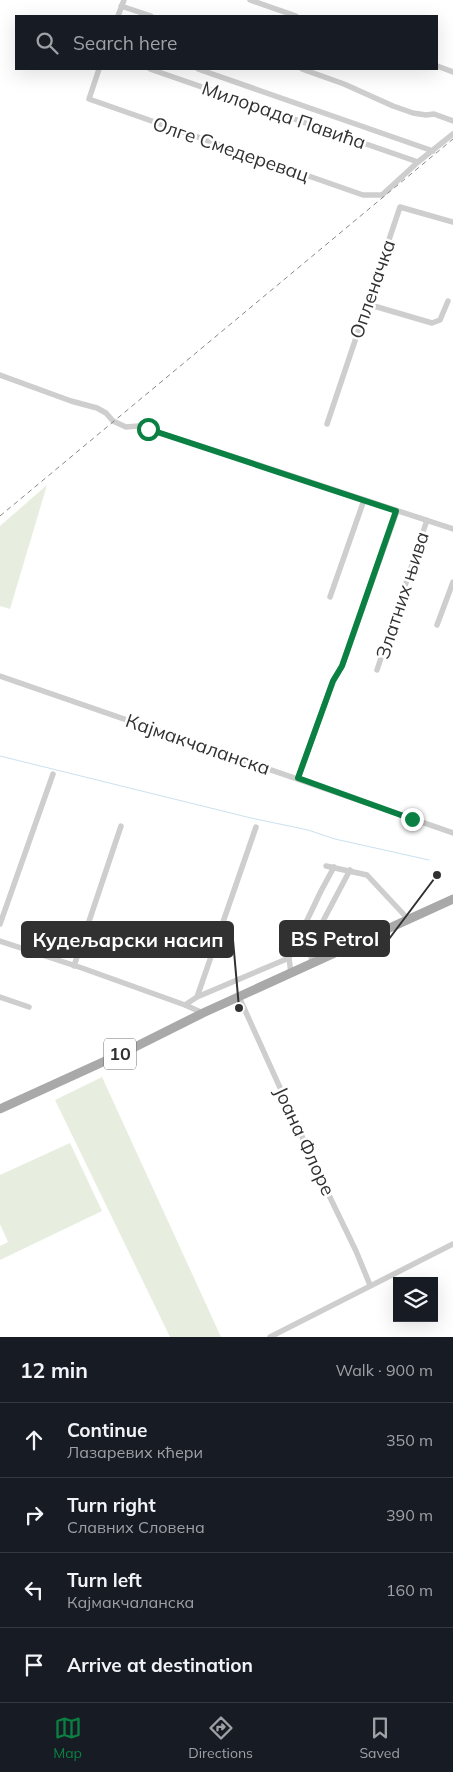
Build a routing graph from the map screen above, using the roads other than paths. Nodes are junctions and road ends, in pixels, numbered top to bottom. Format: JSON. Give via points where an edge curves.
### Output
{"nodes":[{"id":1,"x":250,"y":0,"type":"edge"},
{"id":2,"x":122,"y":3,"type":"edge"},
{"id":3,"x":118,"y":15,"type":"edge"},
{"id":4,"x":149,"y":15,"type":"edge"},
{"id":5,"x":293,"y":15,"type":"edge"},
{"id":6,"x":438,"y":66,"type":"edge"},
{"id":7,"x":99,"y":70,"type":"edge"},
{"id":8,"x":153,"y":70,"type":"edge"},
{"id":9,"x":201,"y":70,"type":"edge"},
{"id":10,"x":305,"y":70,"type":"edge"},
{"id":11,"x":453,"y":72,"type":"edge"},
{"id":12,"x":453,"y":121,"type":"edge"},
{"id":13,"x":453,"y":134,"type":"edge"},
{"id":14,"x":433,"y":151,"type":"junction"},
{"id":15,"x":418,"y":162,"type":"junction"},
{"id":16,"x":453,"y":222,"type":"edge"},
{"id":17,"x":448,"y":301,"type":"dead end"},
{"id":18,"x":367,"y":304,"type":"junction"},
{"id":19,"x":0,"y":375,"type":"edge"},
{"id":20,"x":327,"y":424,"type":"dead end"},
{"id":21,"x":364,"y":500,"type":"junction"},
{"id":22,"x":396,"y":511,"type":"junction"},
{"id":23,"x":427,"y":520,"type":"junction"},
{"id":24,"x":453,"y":529,"type":"edge"},
{"id":25,"x":453,"y":582,"type":"edge"},
{"id":26,"x":330,"y":597,"type":"dead end"},
{"id":27,"x":437,"y":625,"type":"dead end"},
{"id":28,"x":377,"y":670,"type":"dead end"},
{"id":29,"x":0,"y":676,"type":"edge"},
{"id":30,"x":53,"y":774,"type":"dead end"},
{"id":31,"x":298,"y":778,"type":"junction"},
{"id":32,"x":120,"y":826,"type":"dead end"},
{"id":33,"x":256,"y":827,"type":"dead end"},
{"id":34,"x":453,"y":833,"type":"edge"},
{"id":35,"x":326,"y":866,"type":"dead end"},
{"id":36,"x":334,"y":867,"type":"junction"},
{"id":37,"x":350,"y":870,"type":"junction"},
{"id":38,"x":453,"y":899,"type":"edge"},
{"id":39,"x":408,"y":919,"type":"junction"},
{"id":40,"x":0,"y":924,"type":"edge"},
{"id":41,"x":0,"y":941,"type":"edge"},
{"id":42,"x":288,"y":958,"type":"junction"},
{"id":43,"x":312,"y":964,"type":"junction"},
{"id":44,"x":74,"y":966,"type":"junction"},
{"id":45,"x":291,"y":974,"type":"junction"},
{"id":46,"x":0,"y":997,"type":"edge"},
{"id":47,"x":239,"y":997,"type":"junction"},
{"id":48,"x":197,"y":998,"type":"junction"},
{"id":49,"x":185,"y":1005,"type":"junction"},
{"id":50,"x":29,"y":1008,"type":"dead end"},
{"id":51,"x":203,"y":1013,"type":"junction"},
{"id":52,"x":0,"y":1109,"type":"edge"},
{"id":53,"x":453,"y":1244,"type":"edge"},
{"id":54,"x":370,"y":1285,"type":"junction"},
{"id":55,"x":270,"y":1337,"type":"edge"}],
"edges":[{"from":1,"to":5,"type":"street"},
{"from":2,"to":3,"type":"street"},
{"from":2,"to":4,"type":"street"},
{"from":6,"to":11,"type":"street"},
{"from":7,"to":15,"type":"street","name":"Олге Смедеревац","via":[[89,99],[363,195],[382,195]]},
{"from":8,"to":15,"type":"street","name":"Милорада Павића"},
{"from":9,"to":14,"type":"street"},
{"from":10,"to":12,"type":"street","via":[[393,106]]},
{"from":13,"to":14,"type":"street"},
{"from":14,"to":15,"type":"street"},
{"from":16,"to":18,"type":"street","name":"Опленачка","via":[[400,207]]},
{"from":17,"to":18,"type":"street","via":[[440,320],[432,323]]},
{"from":18,"to":20,"type":"street","name":"Опленачка"},
{"from":19,"to":21,"type":"street","via":[[97,408],[120,425],[138,426]]},
{"from":21,"to":22,"type":"street"},
{"from":21,"to":26,"type":"street"},
{"from":22,"to":23,"type":"street"},
{"from":22,"to":31,"type":"street","via":[[342,666],[333,681]]},
{"from":23,"to":24,"type":"street"},
{"from":23,"to":28,"type":"street","name":"Златних њива"},
{"from":25,"to":27,"type":"street"},
{"from":29,"to":31,"type":"street","name":"Кајмакчаланска"},
{"from":30,"to":40,"type":"street"},
{"from":31,"to":34,"type":"street","name":"Кајмакчаланска"},
{"from":32,"to":44,"type":"street"},
{"from":33,"to":48,"type":"street"},
{"from":35,"to":36,"type":"street"},
{"from":36,"to":37,"type":"street"},
{"from":36,"to":42,"type":"street"},
{"from":37,"to":39,"type":"street","via":[[368,876]]},
{"from":37,"to":43,"type":"street","via":[[310,948]]},
{"from":38,"to":39,"type":"main road","number":"10"},
{"from":39,"to":43,"type":"main road","number":"10"},
{"from":41,"to":44,"type":"street"},
{"from":42,"to":45,"type":"street"},
{"from":42,"to":48,"type":"street"},
{"from":43,"to":45,"type":"main road","number":"10"},
{"from":44,"to":49,"type":"street"},
{"from":45,"to":47,"type":"main road","number":"10"},
{"from":46,"to":50,"type":"street"},
{"from":47,"to":51,"type":"main road","number":"10"},
{"from":47,"to":54,"type":"street","name":"Јоана Флоре"},
{"from":48,"to":49,"type":"street"},
{"from":49,"to":51,"type":"street"},
{"from":51,"to":52,"type":"main road","number":"10"},
{"from":53,"to":54,"type":"street"},
{"from":54,"to":55,"type":"street"}]}
